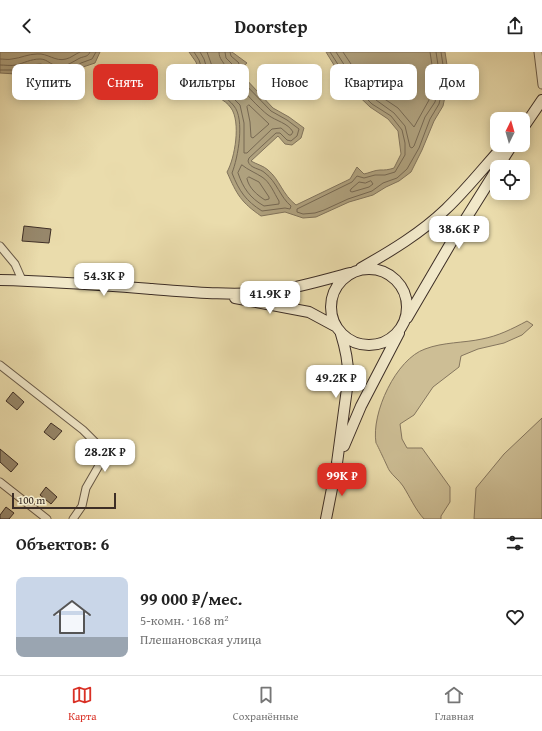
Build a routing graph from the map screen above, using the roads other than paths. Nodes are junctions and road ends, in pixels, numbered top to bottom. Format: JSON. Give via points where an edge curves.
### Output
{"nodes":[{"id":1,"x":538,"y":52,"type":"edge"},
{"id":2,"x":542,"y":85,"type":"edge"},
{"id":3,"x":542,"y":100,"type":"edge"},
{"id":4,"x":534,"y":111,"type":"junction"},
{"id":5,"x":530,"y":116,"type":"edge"},
{"id":6,"x":530,"y":117,"type":"edge"},
{"id":7,"x":498,"y":152,"type":"edge"},
{"id":8,"x":490,"y":181,"type":"edge"},
{"id":9,"x":0,"y":246,"type":"edge"},
{"id":10,"x":355,"y":271,"type":"junction"},
{"id":11,"x":0,"y":280,"type":"edge"},
{"id":12,"x":22,"y":280,"type":"junction"},
{"id":13,"x":210,"y":294,"type":"junction"},
{"id":14,"x":403,"y":326,"type":"junction"},
{"id":15,"x":338,"y":330,"type":"junction"},
{"id":16,"x":0,"y":365,"type":"edge"},
{"id":17,"x":337,"y":463,"type":"junction"},
{"id":18,"x":0,"y":482,"type":"edge"},
{"id":19,"x":47,"y":519,"type":"edge"},
{"id":20,"x":73,"y":519,"type":"edge"},
{"id":21,"x":326,"y":519,"type":"edge"}],
"edges":[{"from":1,"to":2,"type":"street"},
{"from":3,"to":4,"type":"main road"},
{"from":4,"to":5,"type":"main road"},
{"from":4,"to":6,"type":"main road"},
{"from":7,"to":10,"type":"main road","via":[[447,208],[424,228],[396,248]]},
{"from":8,"to":14,"type":"main road"},
{"from":9,"to":12,"type":"street","via":[[15,264]]},
{"from":10,"to":13,"type":"main road","via":[[271,292]]},
{"from":10,"to":14,"type":"main road","via":[[382,271],[398,282],[407,300]]},
{"from":10,"to":15,"type":"main road","via":[[341,281],[333,298],[331,307]]},
{"from":11,"to":12,"type":"main road"},
{"from":12,"to":13,"type":"main road"},
{"from":13,"to":15,"type":"main road","via":[[309,312]]},
{"from":14,"to":15,"type":"main road","via":[[391,338],[382,343],[371,344],[355,341]]},
{"from":14,"to":17,"type":"main road","via":[[361,406]]},
{"from":15,"to":17,"type":"main road","via":[[349,368],[347,401]]},
{"from":16,"to":20,"type":"street","via":[[83,430],[100,447],[100,462],[86,488],[82,506]]},
{"from":17,"to":21,"type":"main road"},
{"from":18,"to":19,"type":"street"}]}
